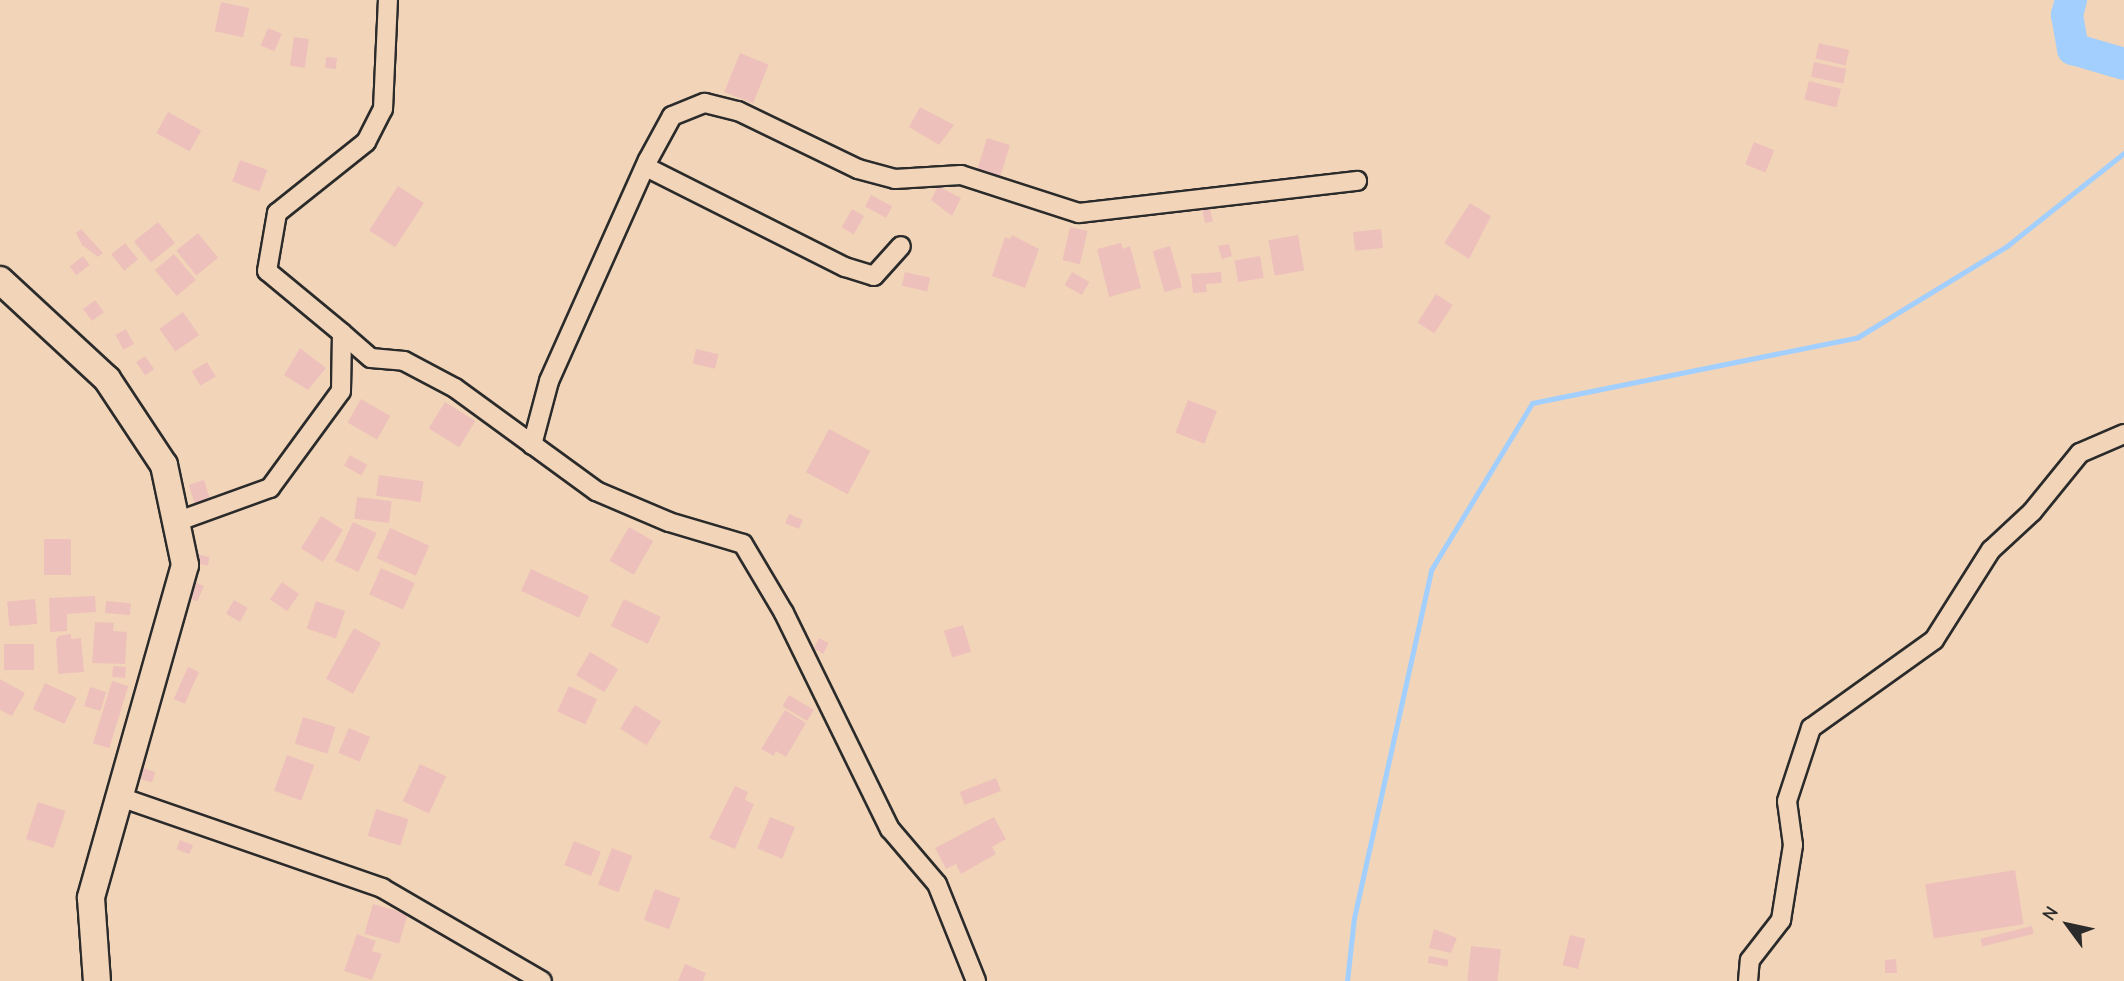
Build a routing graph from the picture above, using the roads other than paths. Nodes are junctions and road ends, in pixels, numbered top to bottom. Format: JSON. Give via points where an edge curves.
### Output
{"nodes":[{"id":1,"x":388,"y":0,"type":"edge"},
{"id":2,"x":646,"y":167,"type":"junction"},
{"id":3,"x":1357,"y":181,"type":"dead end"},
{"id":4,"x":901,"y":246,"type":"dead end"},
{"id":5,"x":0,"y":280,"type":"edge"},
{"id":6,"x":342,"y":333,"type":"junction"},
{"id":7,"x":2124,"y":434,"type":"edge"},
{"id":8,"x":532,"y":445,"type":"junction"},
{"id":9,"x":176,"y":522,"type":"junction"},
{"id":10,"x":117,"y":796,"type":"junction"},
{"id":11,"x":97,"y":981,"type":"edge"},
{"id":12,"x":542,"y":981,"type":"edge"},
{"id":13,"x":976,"y":981,"type":"edge"},
{"id":14,"x":1748,"y":981,"type":"edge"}],
"edges":[{"from":1,"to":6,"type":"street","via":[[383,109],[366,142],[277,213],[267,271]]},
{"from":2,"to":3,"type":"street","via":[[672,116],[705,103],[738,111],[858,169],[895,179],[961,176],[1079,213]]},
{"from":2,"to":4,"type":"street","via":[[845,267],[874,276]]},
{"from":2,"to":8,"type":"street","via":[[549,382]]},
{"from":5,"to":9,"type":"street","via":[[107,379],[164,465]]},
{"from":6,"to":8,"type":"street","via":[[371,358],[404,361],[455,388]]},
{"from":6,"to":9,"type":"street","via":[[341,391],[270,488]]},
{"from":7,"to":14,"type":"street","via":[[2080,453],[2032,512],[1991,550],[1934,640],[1811,728],[1787,801],[1793,845],[1781,920],[1750,960]]},
{"from":8,"to":13,"type":"street","via":[[596,491],[669,522],[743,544],[784,613],[890,829],[937,884]]},
{"from":9,"to":10,"type":"street","via":[[185,565]]},
{"from":10,"to":11,"type":"street","via":[[91,898]]},
{"from":10,"to":12,"type":"street","via":[[382,888]]}]}
